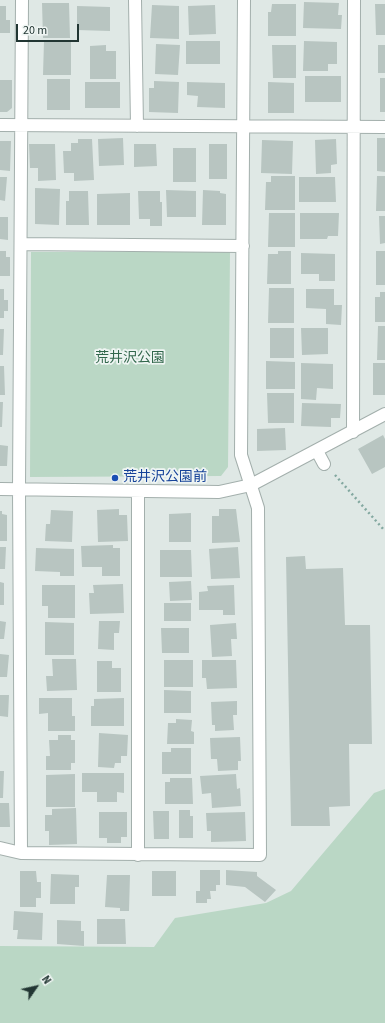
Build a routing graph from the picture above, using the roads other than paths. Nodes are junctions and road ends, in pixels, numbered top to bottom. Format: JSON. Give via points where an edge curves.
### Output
{"nodes":[{"id":1,"x":22,"y":0,"type":"edge"},
{"id":2,"x":135,"y":0,"type":"edge"},
{"id":3,"x":244,"y":0,"type":"edge"},
{"id":4,"x":354,"y":0,"type":"edge"},
{"id":5,"x":0,"y":125,"type":"edge"},
{"id":6,"x":22,"y":126,"type":"junction"},
{"id":7,"x":137,"y":126,"type":"junction"},
{"id":8,"x":244,"y":126,"type":"junction"},
{"id":9,"x":354,"y":127,"type":"junction"},
{"id":10,"x":385,"y":127,"type":"edge"},
{"id":11,"x":21,"y":244,"type":"junction"},
{"id":12,"x":243,"y":246,"type":"junction"},
{"id":13,"x":385,"y":414,"type":"edge"},
{"id":14,"x":353,"y":432,"type":"junction"},
{"id":15,"x":317,"y":451,"type":"junction"},
{"id":16,"x":324,"y":464,"type":"road end"},
{"id":17,"x":251,"y":486,"type":"junction"},
{"id":18,"x":19,"y":489,"type":"junction"},
{"id":19,"x":0,"y":490,"type":"edge"},
{"id":20,"x":138,"y":493,"type":"junction"},
{"id":21,"x":0,"y":848,"type":"edge"},
{"id":22,"x":20,"y":854,"type":"junction"},
{"id":23,"x":138,"y":855,"type":"junction"}],
"edges":[{"from":1,"to":6,"type":"street"},
{"from":2,"to":7,"type":"street"},
{"from":3,"to":8,"type":"street"},
{"from":4,"to":9,"type":"street"},
{"from":5,"to":6,"type":"street"},
{"from":6,"to":7,"type":"street"},
{"from":6,"to":11,"type":"street"},
{"from":7,"to":8,"type":"street"},
{"from":8,"to":9,"type":"street"},
{"from":8,"to":12,"type":"street"},
{"from":9,"to":10,"type":"street"},
{"from":9,"to":14,"type":"street"},
{"from":11,"to":12,"type":"street"},
{"from":11,"to":18,"type":"street"},
{"from":12,"to":17,"type":"street","via":[[241,455]]},
{"from":13,"to":14,"type":"street"},
{"from":14,"to":15,"type":"street"},
{"from":15,"to":16,"type":"street"},
{"from":15,"to":17,"type":"street"},
{"from":17,"to":20,"type":"street","via":[[219,492]]},
{"from":17,"to":23,"type":"street","via":[[258,508],[260,855]]},
{"from":18,"to":19,"type":"street"},
{"from":18,"to":20,"type":"street"},
{"from":18,"to":22,"type":"street"},
{"from":20,"to":23,"type":"street"},
{"from":21,"to":22,"type":"street"},
{"from":22,"to":23,"type":"street"}]}
